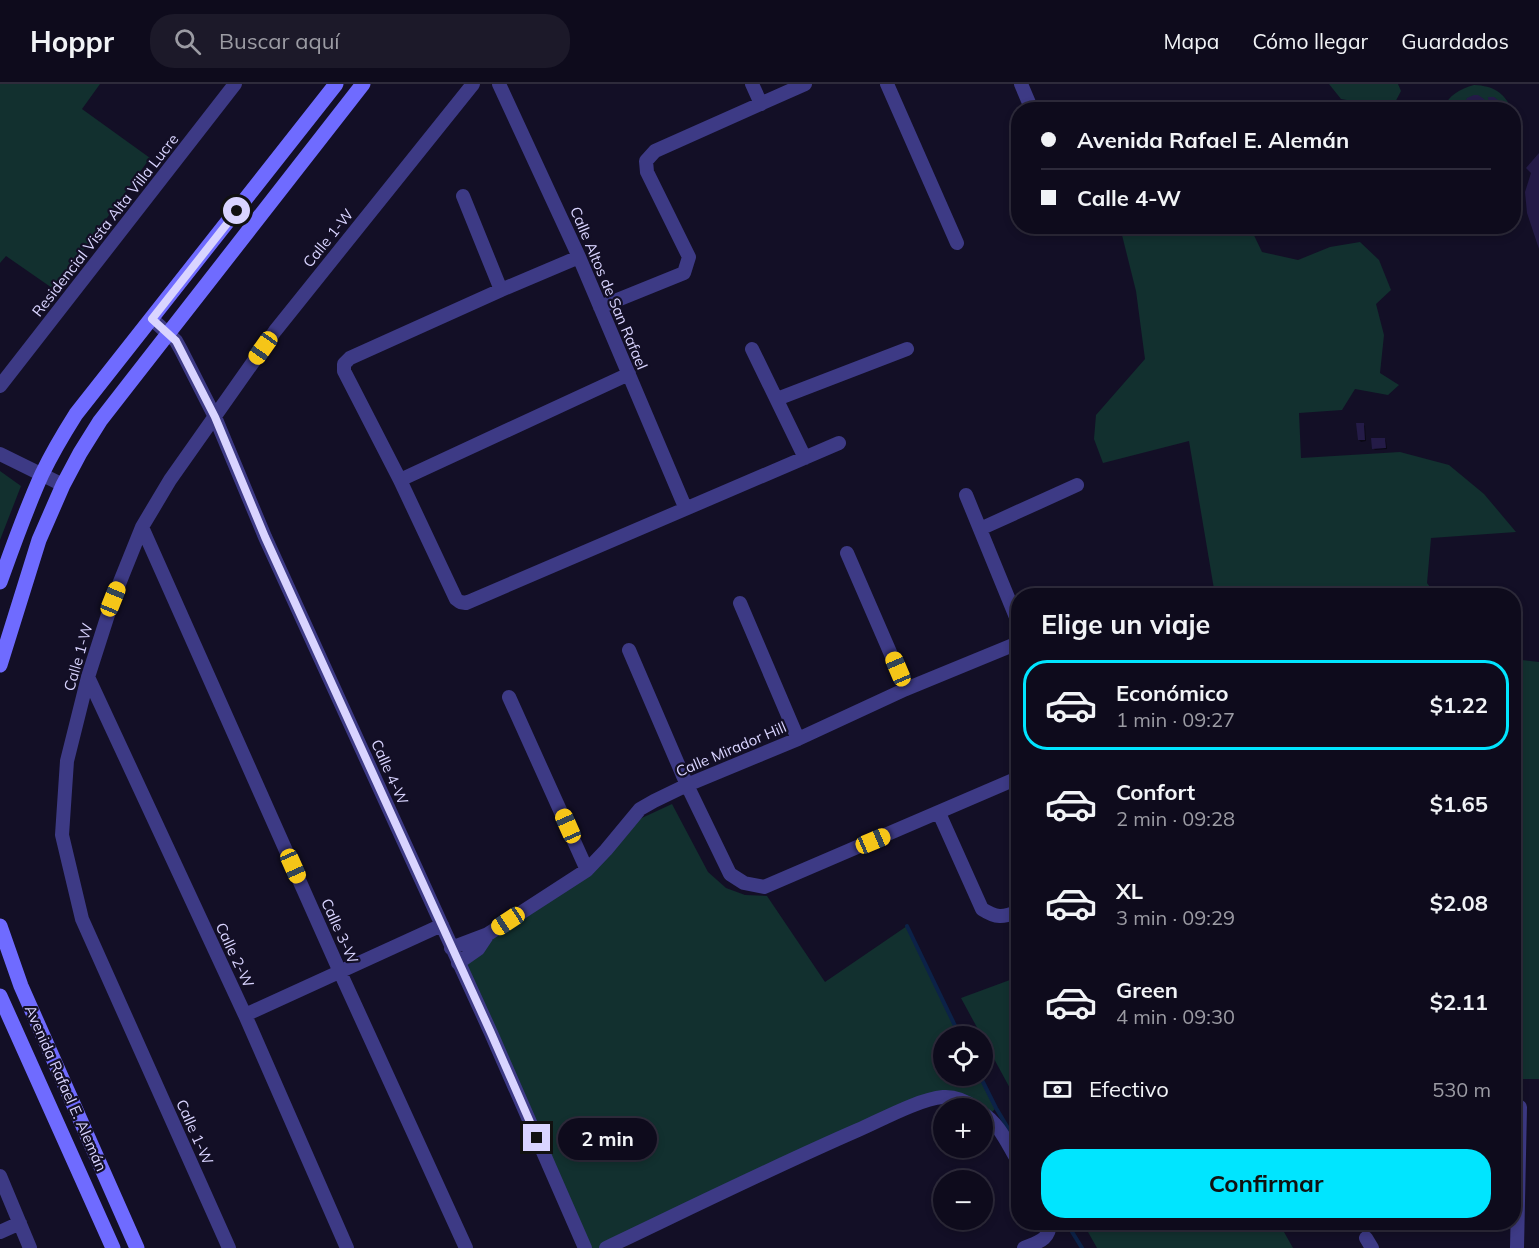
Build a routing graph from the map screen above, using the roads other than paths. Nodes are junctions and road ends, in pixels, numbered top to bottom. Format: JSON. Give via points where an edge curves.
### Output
{"nodes":[{"id":1,"x":235,"y":84,"type":"edge"},
{"id":2,"x":336,"y":84,"type":"edge"},
{"id":3,"x":363,"y":84,"type":"edge"},
{"id":4,"x":473,"y":84,"type":"edge"},
{"id":5,"x":499,"y":84,"type":"edge"},
{"id":6,"x":752,"y":84,"type":"edge"},
{"id":7,"x":805,"y":84,"type":"edge"},
{"id":8,"x":887,"y":84,"type":"edge"},
{"id":9,"x":1021,"y":84,"type":"edge"},
{"id":10,"x":1029,"y":102,"type":"edge"},
{"id":11,"x":761,"y":104,"type":"junction"},
{"id":12,"x":463,"y":196,"type":"dead end"},
{"id":13,"x":957,"y":243,"type":"dead end"},
{"id":14,"x":579,"y":257,"type":"junction"},
{"id":15,"x":501,"y":290,"type":"junction"},
{"id":16,"x":600,"y":306,"type":"junction"},
{"id":17,"x":152,"y":319,"type":"junction"},
{"id":18,"x":168,"y":334,"type":"junction"},
{"id":19,"x":752,"y":349,"type":"dead end"},
{"id":20,"x":907,"y":349,"type":"dead end"},
{"id":21,"x":629,"y":374,"type":"junction"},
{"id":22,"x":0,"y":386,"type":"edge"},
{"id":23,"x":777,"y":399,"type":"junction"},
{"id":24,"x":215,"y":417,"type":"junction"},
{"id":25,"x":839,"y":443,"type":"dead end"},
{"id":26,"x":0,"y":454,"type":"edge"},
{"id":27,"x":805,"y":458,"type":"junction"},
{"id":28,"x":42,"y":475,"type":"junction"},
{"id":29,"x":400,"y":480,"type":"junction"},
{"id":30,"x":63,"y":485,"type":"junction"},
{"id":31,"x":1077,"y":485,"type":"dead end"},
{"id":32,"x":966,"y":495,"type":"dead end"},
{"id":33,"x":685,"y":507,"type":"junction"},
{"id":34,"x":142,"y":527,"type":"junction"},
{"id":35,"x":980,"y":529,"type":"junction"},
{"id":36,"x":847,"y":553,"type":"dead end"},
{"id":37,"x":0,"y":582,"type":"edge"},
{"id":38,"x":740,"y":603,"type":"dead end"},
{"id":39,"x":1011,"y":605,"type":"edge"},
{"id":40,"x":1011,"y":646,"type":"edge"},
{"id":41,"x":629,"y":650,"type":"dead end"},
{"id":42,"x":0,"y":665,"type":"edge"},
{"id":43,"x":88,"y":677,"type":"junction"},
{"id":44,"x":906,"y":689,"type":"junction"},
{"id":45,"x":509,"y":698,"type":"dead end"},
{"id":46,"x":798,"y":739,"type":"junction"},
{"id":47,"x":1011,"y":781,"type":"edge"},
{"id":48,"x":687,"y":785,"type":"junction"},
{"id":49,"x":939,"y":813,"type":"junction"},
{"id":50,"x":587,"y":870,"type":"junction"},
{"id":51,"x":1011,"y":914,"type":"edge"},
{"id":52,"x":442,"y":925,"type":"junction"},
{"id":53,"x":0,"y":926,"type":"edge"},
{"id":54,"x":488,"y":934,"type":"junction"},
{"id":55,"x":451,"y":948,"type":"junction"},
{"id":56,"x":458,"y":963,"type":"junction"},
{"id":57,"x":340,"y":972,"type":"junction"},
{"id":58,"x":0,"y":996,"type":"edge"},
{"id":59,"x":244,"y":1016,"type":"junction"},
{"id":60,"x":939,"y":1098,"type":"edge"},
{"id":61,"x":956,"y":1098,"type":"edge"},
{"id":62,"x":933,"y":1100,"type":"edge"},
{"id":63,"x":993,"y":1122,"type":"edge"},
{"id":64,"x":1011,"y":1150,"type":"edge"},
{"id":65,"x":0,"y":1176,"type":"edge"},
{"id":66,"x":20,"y":1223,"type":"junction"},
{"id":67,"x":1048,"y":1230,"type":"edge"},
{"id":68,"x":1517,"y":1230,"type":"edge"},
{"id":69,"x":0,"y":1232,"type":"edge"},
{"id":70,"x":30,"y":1248,"type":"edge"},
{"id":71,"x":113,"y":1248,"type":"edge"},
{"id":72,"x":137,"y":1248,"type":"edge"},
{"id":73,"x":229,"y":1248,"type":"edge"},
{"id":74,"x":347,"y":1248,"type":"edge"},
{"id":75,"x":466,"y":1248,"type":"edge"},
{"id":76,"x":585,"y":1248,"type":"edge"},
{"id":77,"x":606,"y":1248,"type":"edge"},
{"id":78,"x":1024,"y":1248,"type":"edge"},
{"id":79,"x":1517,"y":1248,"type":"edge"}],
"edges":[{"from":1,"to":22,"type":"street","name":"Residencial Vista Alta Villa Lucre"},
{"from":2,"to":17,"type":"main road"},
{"from":3,"to":18,"type":"main road"},
{"from":4,"to":24,"type":"street","name":"Calle 1-W","via":[[288,315]]},
{"from":5,"to":14,"type":"street","name":"Calle Altos de San Rafael"},
{"from":6,"to":11,"type":"street"},
{"from":7,"to":11,"type":"street"},
{"from":8,"to":13,"type":"street"},
{"from":9,"to":10,"type":"street"},
{"from":11,"to":16,"type":"street","via":[[655,151],[646,161],[647,172],[689,257],[688,265],[684,273]]},
{"from":12,"to":15,"type":"street"},
{"from":14,"to":15,"type":"street"},
{"from":14,"to":16,"type":"street","name":"Calle Altos de San Rafael"},
{"from":15,"to":29,"type":"street","via":[[344,364],[344,371]]},
{"from":16,"to":21,"type":"street","name":"Calle Altos de San Rafael"},
{"from":17,"to":18,"type":"street","name":"Calle 4-W"},
{"from":17,"to":28,"type":"main road","via":[[76,414]]},
{"from":18,"to":24,"type":"street","name":"Calle 4-W","via":[[176,341]]},
{"from":18,"to":30,"type":"main road","via":[[100,421]]},
{"from":19,"to":23,"type":"street"},
{"from":20,"to":23,"type":"street"},
{"from":21,"to":29,"type":"street"},
{"from":21,"to":33,"type":"street","name":"Calle Altos de San Rafael"},
{"from":23,"to":27,"type":"street"},
{"from":24,"to":34,"type":"street","name":"Calle 1-W"},
{"from":24,"to":52,"type":"street","name":"Calle 4-W","via":[[265,537]]},
{"from":25,"to":27,"type":"street"},
{"from":26,"to":28,"type":"street"},
{"from":27,"to":33,"type":"street"},
{"from":28,"to":30,"type":"street"},
{"from":28,"to":37,"type":"main road"},
{"from":29,"to":33,"type":"street","via":[[456,599],[466,603]]},
{"from":30,"to":42,"type":"main road","via":[[39,540]]},
{"from":31,"to":35,"type":"street"},
{"from":32,"to":35,"type":"street"},
{"from":34,"to":43,"type":"street","name":"Calle 1-W"},
{"from":34,"to":57,"type":"street","name":"Calle 3-W"},
{"from":35,"to":39,"type":"street"},
{"from":36,"to":44,"type":"street"},
{"from":38,"to":46,"type":"street"},
{"from":40,"to":44,"type":"street","name":"Calle Mirador Hill"},
{"from":41,"to":48,"type":"street"},
{"from":43,"to":59,"type":"street","name":"Calle 2-W"},
{"from":43,"to":73,"type":"street","name":"Calle 1-W","via":[[67,761],[62,835],[82,919]]},
{"from":44,"to":46,"type":"street","name":"Calle Mirador Hill"},
{"from":45,"to":50,"type":"street"},
{"from":46,"to":48,"type":"street","name":"Calle Mirador Hill"},
{"from":47,"to":49,"type":"street"},
{"from":48,"to":49,"type":"street","via":[[730,874],[744,883],[764,887]]},
{"from":48,"to":50,"type":"street","name":"Calle Mirador Hill","via":[[640,809]]},
{"from":49,"to":51,"type":"street","via":[[982,909],[993,916]]},
{"from":50,"to":54,"type":"street","name":"Calle Mirador Hill"},
{"from":52,"to":55,"type":"street","name":"Calle 4-W"},
{"from":52,"to":57,"type":"street"},
{"from":53,"to":72,"type":"main road","name":"Avenida Rafael E. Alemán","via":[[21,986]]},
{"from":54,"to":55,"type":"street","name":"Calle Mirador Hill"},
{"from":54,"to":56,"type":"street","name":"Calle Mirador Hill","via":[[478,949]]},
{"from":55,"to":56,"type":"street","name":"Calle 4-W"},
{"from":56,"to":76,"type":"street","name":"Calle 4-W"},
{"from":57,"to":59,"type":"street"},
{"from":57,"to":75,"type":"street","name":"Calle 3-W"},
{"from":58,"to":71,"type":"main road","name":"Avenida Rafael E. Alemán"},
{"from":59,"to":74,"type":"street","name":"Calle 2-W"},
{"from":60,"to":61,"type":"street"},
{"from":62,"to":77,"type":"street","via":[[825,1144]]},
{"from":63,"to":64,"type":"street"},
{"from":65,"to":66,"type":"street"},
{"from":66,"to":69,"type":"street"},
{"from":66,"to":70,"type":"street"},
{"from":67,"to":78,"type":"street","via":[[1041,1241]]},
{"from":68,"to":79,"type":"street"}]}
